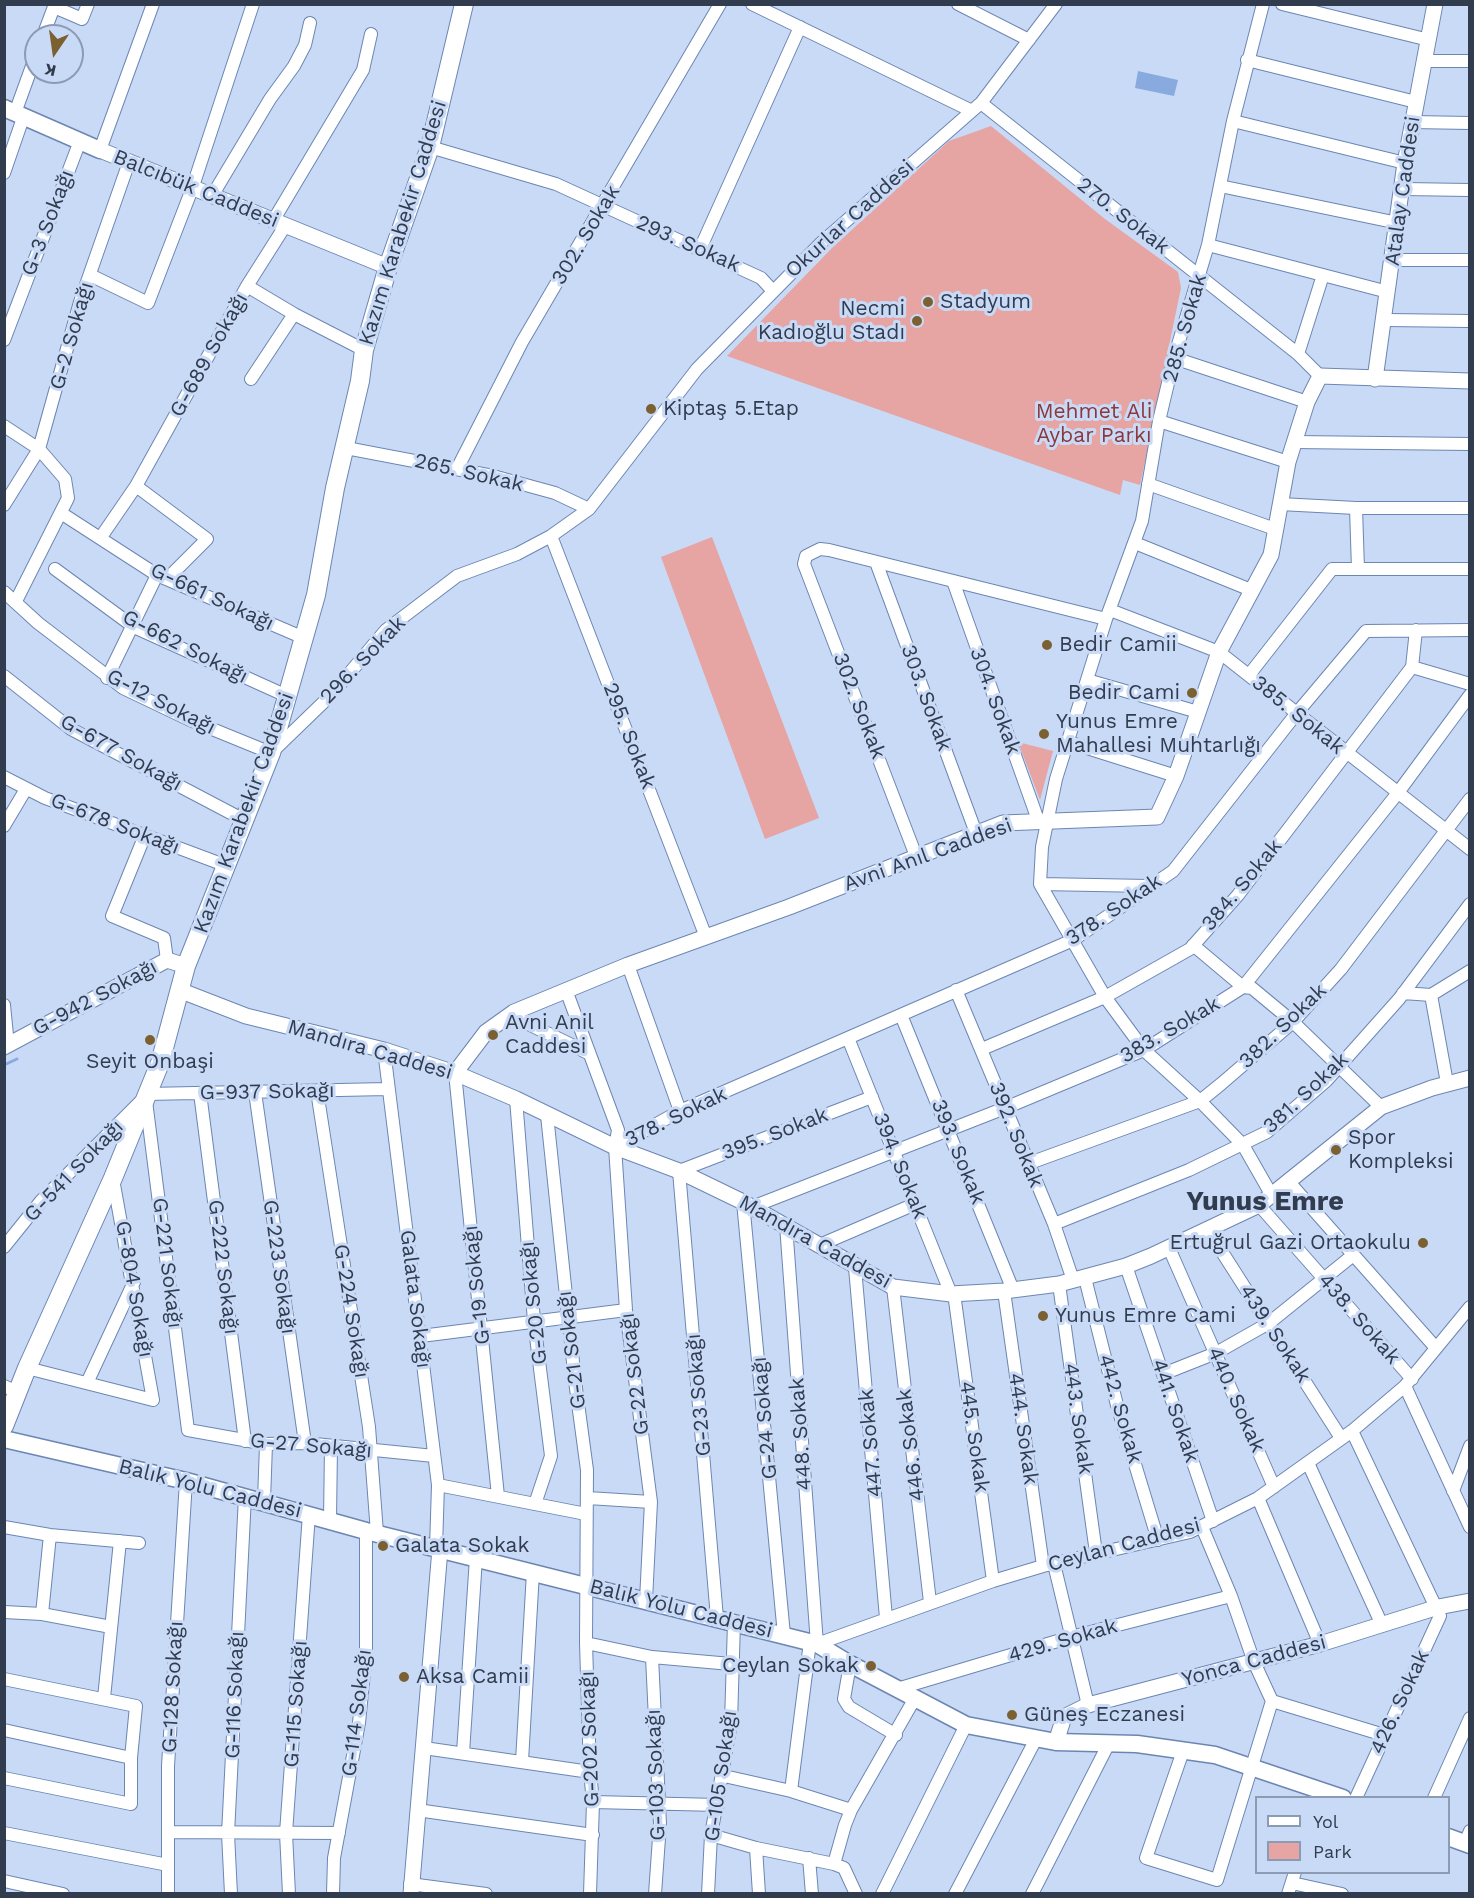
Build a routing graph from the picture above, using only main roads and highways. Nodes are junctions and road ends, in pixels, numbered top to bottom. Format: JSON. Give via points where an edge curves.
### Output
{"nodes":[{"id":1,"x":464,"y":4,"type":"edge"},
{"id":2,"x":14,"y":113,"type":"edge"},
{"id":3,"x":100,"y":150,"type":"road end"},
{"id":4,"x":11,"y":1389,"type":"edge"},
{"id":5,"x":4,"y":1426,"type":"edge"},
{"id":6,"x":4,"y":1439,"type":"edge"},
{"id":7,"x":1321,"y":1794,"type":"edge"},
{"id":8,"x":1450,"y":1837,"type":"edge"},
{"id":9,"x":1468,"y":1840,"type":"edge"}],
"edges":[{"from":1,"to":4,"type":"main road","name":"Kazım Karabekir Caddesi","via":[[430,147],[364,350],[304,638],[271,753],[186,966],[160,1063],[147,1095],[27,1368]]},
{"from":2,"to":3,"type":"main road","name":"Balcıbük Caddesi"},
{"from":4,"to":5,"type":"main road","name":"Kazım Karabekir Caddesi"},
{"from":6,"to":7,"type":"main road","name":"Balık Yolu Caddesi","via":[[186,1481],[371,1532],[814,1643],[966,1725],[1056,1742],[1137,1744],[1183,1751],[1253,1766]]},
{"from":8,"to":9,"type":"main road"}]}
